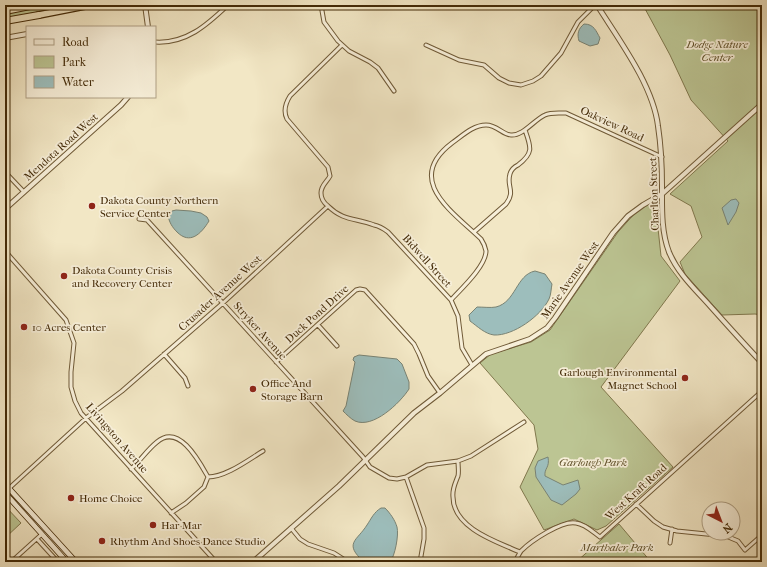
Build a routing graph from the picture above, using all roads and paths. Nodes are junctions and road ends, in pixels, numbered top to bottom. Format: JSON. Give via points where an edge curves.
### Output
{"nodes":[{"id":1,"x":35,"y":5,"type":"edge"},
{"id":2,"x":90,"y":5,"type":"edge"},
{"id":3,"x":145,"y":5,"type":"edge"},
{"id":4,"x":228,"y":5,"type":"edge"},
{"id":5,"x":321,"y":5,"type":"edge"},
{"id":6,"x":596,"y":5,"type":"edge"},
{"id":7,"x":5,"y":11,"type":"edge"},
{"id":8,"x":38,"y":15,"type":"joint"},
{"id":9,"x":5,"y":21,"type":"edge"},
{"id":10,"x":148,"y":26,"type":"edge"},
{"id":11,"x":26,"y":34,"type":"edge"},
{"id":12,"x":5,"y":38,"type":"edge"},
{"id":13,"x":156,"y":42,"type":"edge"},
{"id":14,"x":342,"y":45,"type":"junction"},
{"id":15,"x":426,"y":45,"type":"dead end"},
{"id":16,"x":394,"y":91,"type":"dead end"},
{"id":17,"x":127,"y":98,"type":"edge"},
{"id":18,"x":762,"y":104,"type":"edge"},
{"id":19,"x":281,"y":105,"type":"dead end"},
{"id":20,"x":285,"y":106,"type":"junction"},
{"id":21,"x":525,"y":130,"type":"junction"},
{"id":22,"x":662,"y":158,"type":"junction"},
{"id":23,"x":5,"y":172,"type":"edge"},
{"id":24,"x":24,"y":192,"type":"junction"},
{"id":25,"x":662,"y":194,"type":"junction"},
{"id":26,"x":328,"y":206,"type":"junction"},
{"id":27,"x":5,"y":209,"type":"edge"},
{"id":28,"x":139,"y":220,"type":"dead end"},
{"id":29,"x":474,"y":232,"type":"junction"},
{"id":30,"x":5,"y":251,"type":"edge"},
{"id":31,"x":451,"y":300,"type":"junction"},
{"id":32,"x":223,"y":303,"type":"junction"},
{"id":33,"x":318,"y":325,"type":"junction"},
{"id":34,"x":337,"y":346,"type":"dead end"},
{"id":35,"x":164,"y":354,"type":"junction"},
{"id":36,"x":276,"y":362,"type":"junction"},
{"id":37,"x":762,"y":363,"type":"edge"},
{"id":38,"x":472,"y":365,"type":"junction"},
{"id":39,"x":188,"y":386,"type":"dead end"},
{"id":40,"x":762,"y":391,"type":"edge"},
{"id":41,"x":440,"y":393,"type":"junction"},
{"id":42,"x":86,"y":418,"type":"junction"},
{"id":43,"x":524,"y":422,"type":"dead end"},
{"id":44,"x":263,"y":451,"type":"dead end"},
{"id":45,"x":365,"y":460,"type":"junction"},
{"id":46,"x":458,"y":461,"type":"junction"},
{"id":47,"x":131,"y":469,"type":"junction"},
{"id":48,"x":208,"y":477,"type":"junction"},
{"id":49,"x":406,"y":477,"type":"junction"},
{"id":50,"x":5,"y":484,"type":"edge"},
{"id":51,"x":6,"y":491,"type":"edge"},
{"id":52,"x":636,"y":504,"type":"junction"},
{"id":53,"x":171,"y":513,"type":"junction"},
{"id":54,"x":291,"y":528,"type":"junction"},
{"id":55,"x":672,"y":529,"type":"junction"},
{"id":56,"x":701,"y":533,"type":"edge"},
{"id":57,"x":42,"y":534,"type":"junction"},
{"id":58,"x":762,"y":534,"type":"edge"},
{"id":59,"x":52,"y":535,"type":"junction"},
{"id":60,"x":37,"y":539,"type":"junction"},
{"id":61,"x":738,"y":541,"type":"edge"},
{"id":62,"x":670,"y":543,"type":"dead end"},
{"id":63,"x":520,"y":552,"type":"junction"},
{"id":64,"x":12,"y":562,"type":"edge"},
{"id":65,"x":58,"y":562,"type":"edge"},
{"id":66,"x":67,"y":562,"type":"edge"},
{"id":67,"x":76,"y":562,"type":"edge"},
{"id":68,"x":216,"y":562,"type":"edge"},
{"id":69,"x":253,"y":562,"type":"edge"},
{"id":70,"x":348,"y":562,"type":"edge"},
{"id":71,"x":420,"y":562,"type":"edge"},
{"id":72,"x":515,"y":562,"type":"edge"}],
"edges":[{"from":1,"to":7,"type":"highway"},
{"from":2,"to":8,"type":"highway"},
{"from":3,"to":10,"type":"street"},
{"from":4,"to":13,"type":"street","via":[[196,32],[184,38]]},
{"from":5,"to":14,"type":"street","via":[[326,25]]},
{"from":6,"to":15,"type":"street","via":[[578,22],[562,53],[541,76],[521,85],[499,78],[484,65],[459,60]]},
{"from":6,"to":22,"type":"street","name":"Charlton Street","via":[[648,91],[658,124]]},
{"from":8,"to":9,"type":"highway"},
{"from":11,"to":12,"type":"street"},
{"from":14,"to":16,"type":"street","via":[[378,68]]},
{"from":14,"to":20,"type":"street","via":[[290,96]]},
{"from":17,"to":24,"type":"street","name":"Mendota Road West"},
{"from":18,"to":25,"type":"street","name":"Marie Avenue West"},
{"from":19,"to":20,"type":"street"},
{"from":20,"to":26,"type":"street","via":[[286,119],[328,167],[330,176],[321,192]]},
{"from":21,"to":22,"type":"street","name":"Oakview Road","via":[[545,115],[566,113]]},
{"from":21,"to":29,"type":"street","via":[[530,151],[510,172],[510,199]]},
{"from":21,"to":29,"type":"street","name":"Oakview Road","via":[[512,135],[493,126],[477,126],[444,150],[435,160],[431,176],[436,193]]},
{"from":22,"to":25,"type":"street","name":"Charlton Street"},
{"from":23,"to":24,"type":"street"},
{"from":24,"to":27,"type":"street","name":"Mendota Road West"},
{"from":25,"to":37,"type":"street","name":"Charlton Street","via":[[664,233],[669,252],[677,267]]},
{"from":25,"to":38,"type":"street","name":"Marie Avenue West","via":[[635,210],[618,226],[547,328],[530,339],[488,353]]},
{"from":26,"to":31,"type":"street","name":"Bidwell Street","via":[[344,218],[375,225],[388,232]]},
{"from":26,"to":32,"type":"street","name":"Crusader Avenue West"},
{"from":28,"to":32,"type":"street","name":"Stryker Avenue","via":[[147,220]]},
{"from":29,"to":31,"type":"street","name":"Oakview Road","via":[[484,244],[486,252],[481,266]]},
{"from":30,"to":42,"type":"street","name":"Livingston Avenue","via":[[66,320],[74,343],[71,387],[75,401]]},
{"from":31,"to":38,"type":"street","name":"Bidwell Street","via":[[458,316],[462,348]]},
{"from":32,"to":35,"type":"street","name":"Crusader Avenue West"},
{"from":32,"to":36,"type":"street","name":"Stryker Avenue"},
{"from":33,"to":34,"type":"street"},
{"from":33,"to":36,"type":"street","name":"Duck Pond Drive"},
{"from":33,"to":41,"type":"street","name":"Duck Pond Drive","via":[[356,290],[364,290],[414,344],[428,376]]},
{"from":35,"to":39,"type":"street","via":[[185,378]]},
{"from":35,"to":42,"type":"street","name":"Crusader Avenue West"},
{"from":36,"to":45,"type":"street","name":"Stryker Avenue"},
{"from":38,"to":41,"type":"street","name":"Marie Avenue West"},
{"from":40,"to":52,"type":"street","name":"West Kraft Road"},
{"from":41,"to":45,"type":"street","name":"Marie Avenue West","via":[[414,413]]},
{"from":42,"to":47,"type":"street","name":"Livingston Avenue"},
{"from":42,"to":51,"type":"street","name":"Crusader Avenue West"},
{"from":43,"to":46,"type":"street","via":[[471,456]]},
{"from":44,"to":48,"type":"street","via":[[216,477]]},
{"from":45,"to":49,"type":"street","name":"Stryker Avenue","via":[[370,467],[389,478]]},
{"from":45,"to":54,"type":"street","name":"Marie Avenue West"},
{"from":46,"to":49,"type":"street","via":[[427,465]]},
{"from":46,"to":63,"type":"street","via":[[458,475],[452,488],[452,500],[459,516],[482,535]]},
{"from":47,"to":48,"type":"street","via":[[157,441],[165,437],[178,438],[190,447]]},
{"from":47,"to":53,"type":"street","name":"Livingston Avenue"},
{"from":48,"to":53,"type":"street","via":[[204,486]]},
{"from":49,"to":71,"type":"street","via":[[424,528]]},
{"from":50,"to":51,"type":"main road"},
{"from":51,"to":57,"type":"main road"},
{"from":51,"to":59,"type":"main road"},
{"from":52,"to":55,"type":"street","via":[[654,521]]},
{"from":52,"to":63,"type":"street","name":"West Kraft Road","via":[[600,537],[582,524],[568,523],[560,525]]},
{"from":53,"to":68,"type":"street","name":"Livingston Avenue"},
{"from":54,"to":69,"type":"street","name":"Marie Avenue West"},
{"from":54,"to":70,"type":"street","via":[[308,544],[334,552]]},
{"from":55,"to":56,"type":"street"},
{"from":55,"to":62,"type":"street"},
{"from":57,"to":59,"type":"main road"},
{"from":57,"to":60,"type":"street"},
{"from":57,"to":66,"type":"main road"},
{"from":58,"to":61,"type":"street","via":[[746,550]]},
{"from":59,"to":67,"type":"main road"},
{"from":60,"to":64,"type":"street"},
{"from":60,"to":65,"type":"street"},
{"from":63,"to":72,"type":"street","name":"West Kraft Road"}]}
